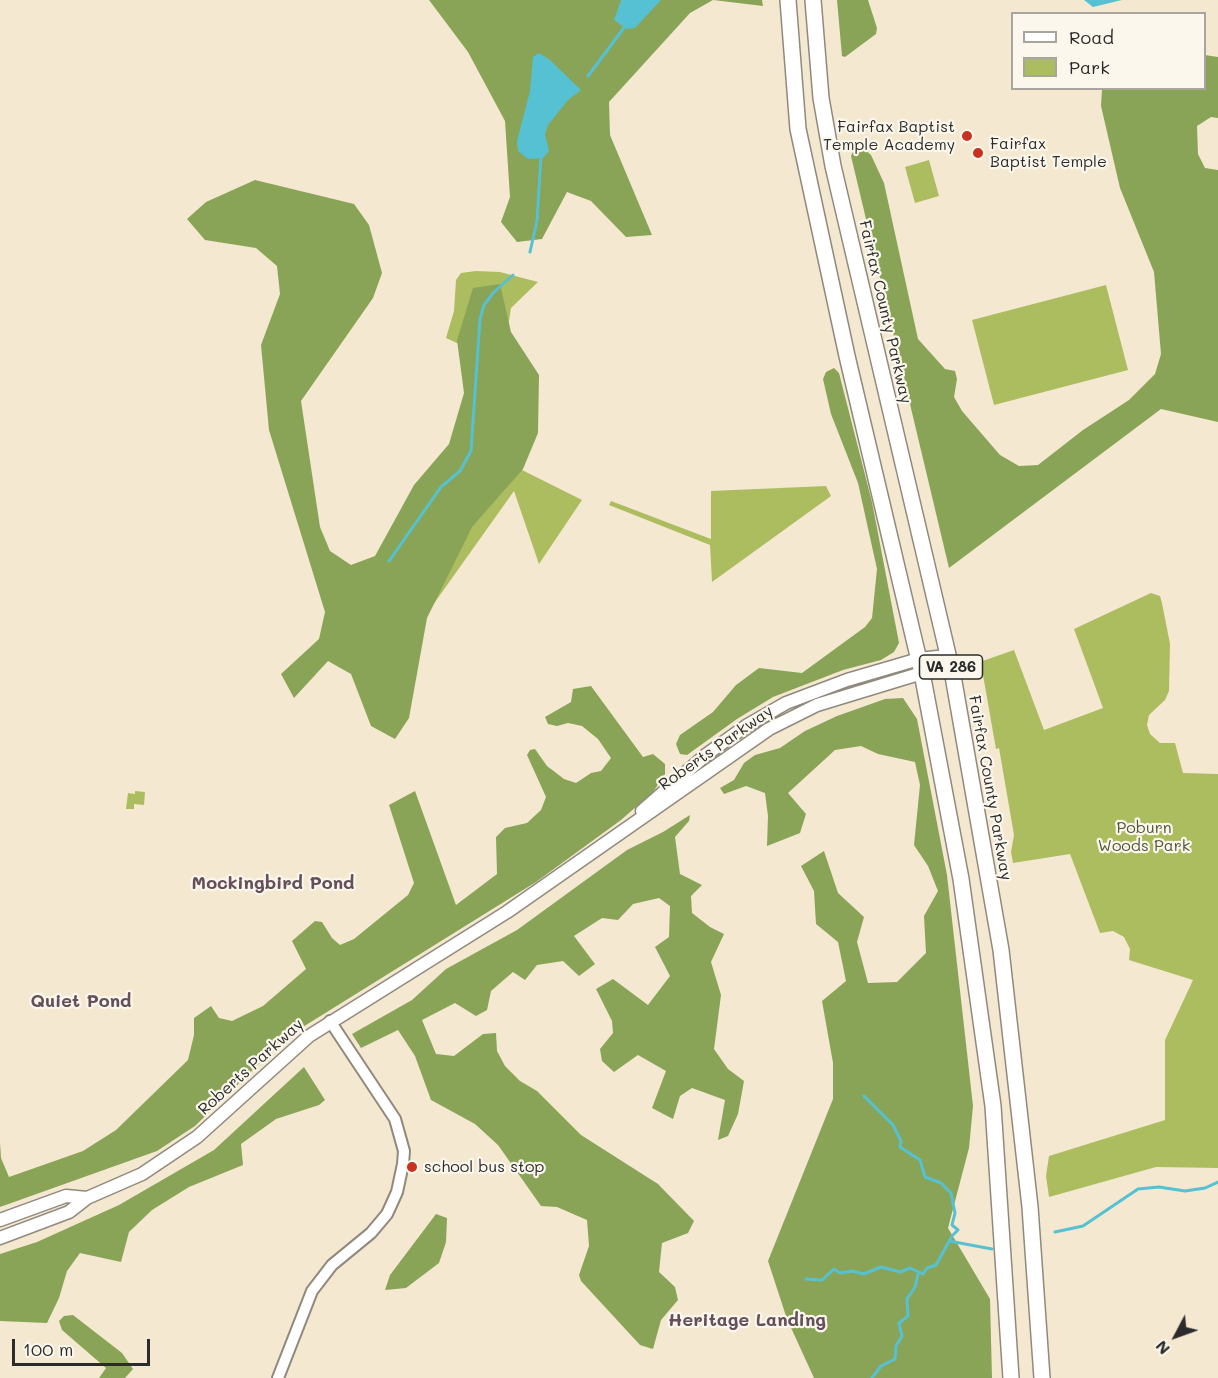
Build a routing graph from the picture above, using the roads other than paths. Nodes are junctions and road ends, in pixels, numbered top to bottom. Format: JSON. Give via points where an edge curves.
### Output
{"nodes":[{"id":1,"x":788,"y":0,"type":"edge"},
{"id":2,"x":813,"y":0,"type":"edge"},
{"id":3,"x":948,"y":656,"type":"junction"},
{"id":4,"x":921,"y":666,"type":"junction"},
{"id":5,"x":330,"y":1021,"type":"junction"},
{"id":6,"x":87,"y":1198,"type":"junction"},
{"id":7,"x":0,"y":1220,"type":"edge"},
{"id":8,"x":0,"y":1238,"type":"edge"},
{"id":9,"x":278,"y":1378,"type":"edge"},
{"id":10,"x":1011,"y":1378,"type":"edge"},
{"id":11,"x":1042,"y":1378,"type":"edge"}],
"edges":[{"from":1,"to":4,"type":"highway","number":"VA 286","via":[[798,129]]},
{"from":2,"to":3,"type":"highway","name":"Fairfax County Parkway","number":"VA 286","via":[[820,89],[833,166]]},
{"from":3,"to":4,"type":"main road","name":"Roberts Parkway"},
{"from":3,"to":11,"type":"highway","name":"Fairfax County Parkway","number":"VA 286","via":[[1001,950],[1030,1207]]},
{"from":4,"to":5,"type":"main road","name":"Roberts Parkway","via":[[817,690],[768,712],[707,754],[585,858],[444,952]]},
{"from":4,"to":10,"type":"highway","number":"VA 286","via":[[962,879],[993,1106]]},
{"from":5,"to":6,"type":"main road","name":"Roberts Parkway","via":[[288,1053],[197,1137],[142,1173]]},
{"from":5,"to":9,"type":"street","via":[[390,1110],[400,1135],[403,1164],[387,1214],[371,1233],[332,1265],[312,1291]]},
{"from":6,"to":7,"type":"main road","name":"Roberts Parkway","via":[[66,1196]]},
{"from":6,"to":8,"type":"main road","name":"Roberts Parkway","via":[[69,1212]]}]}
